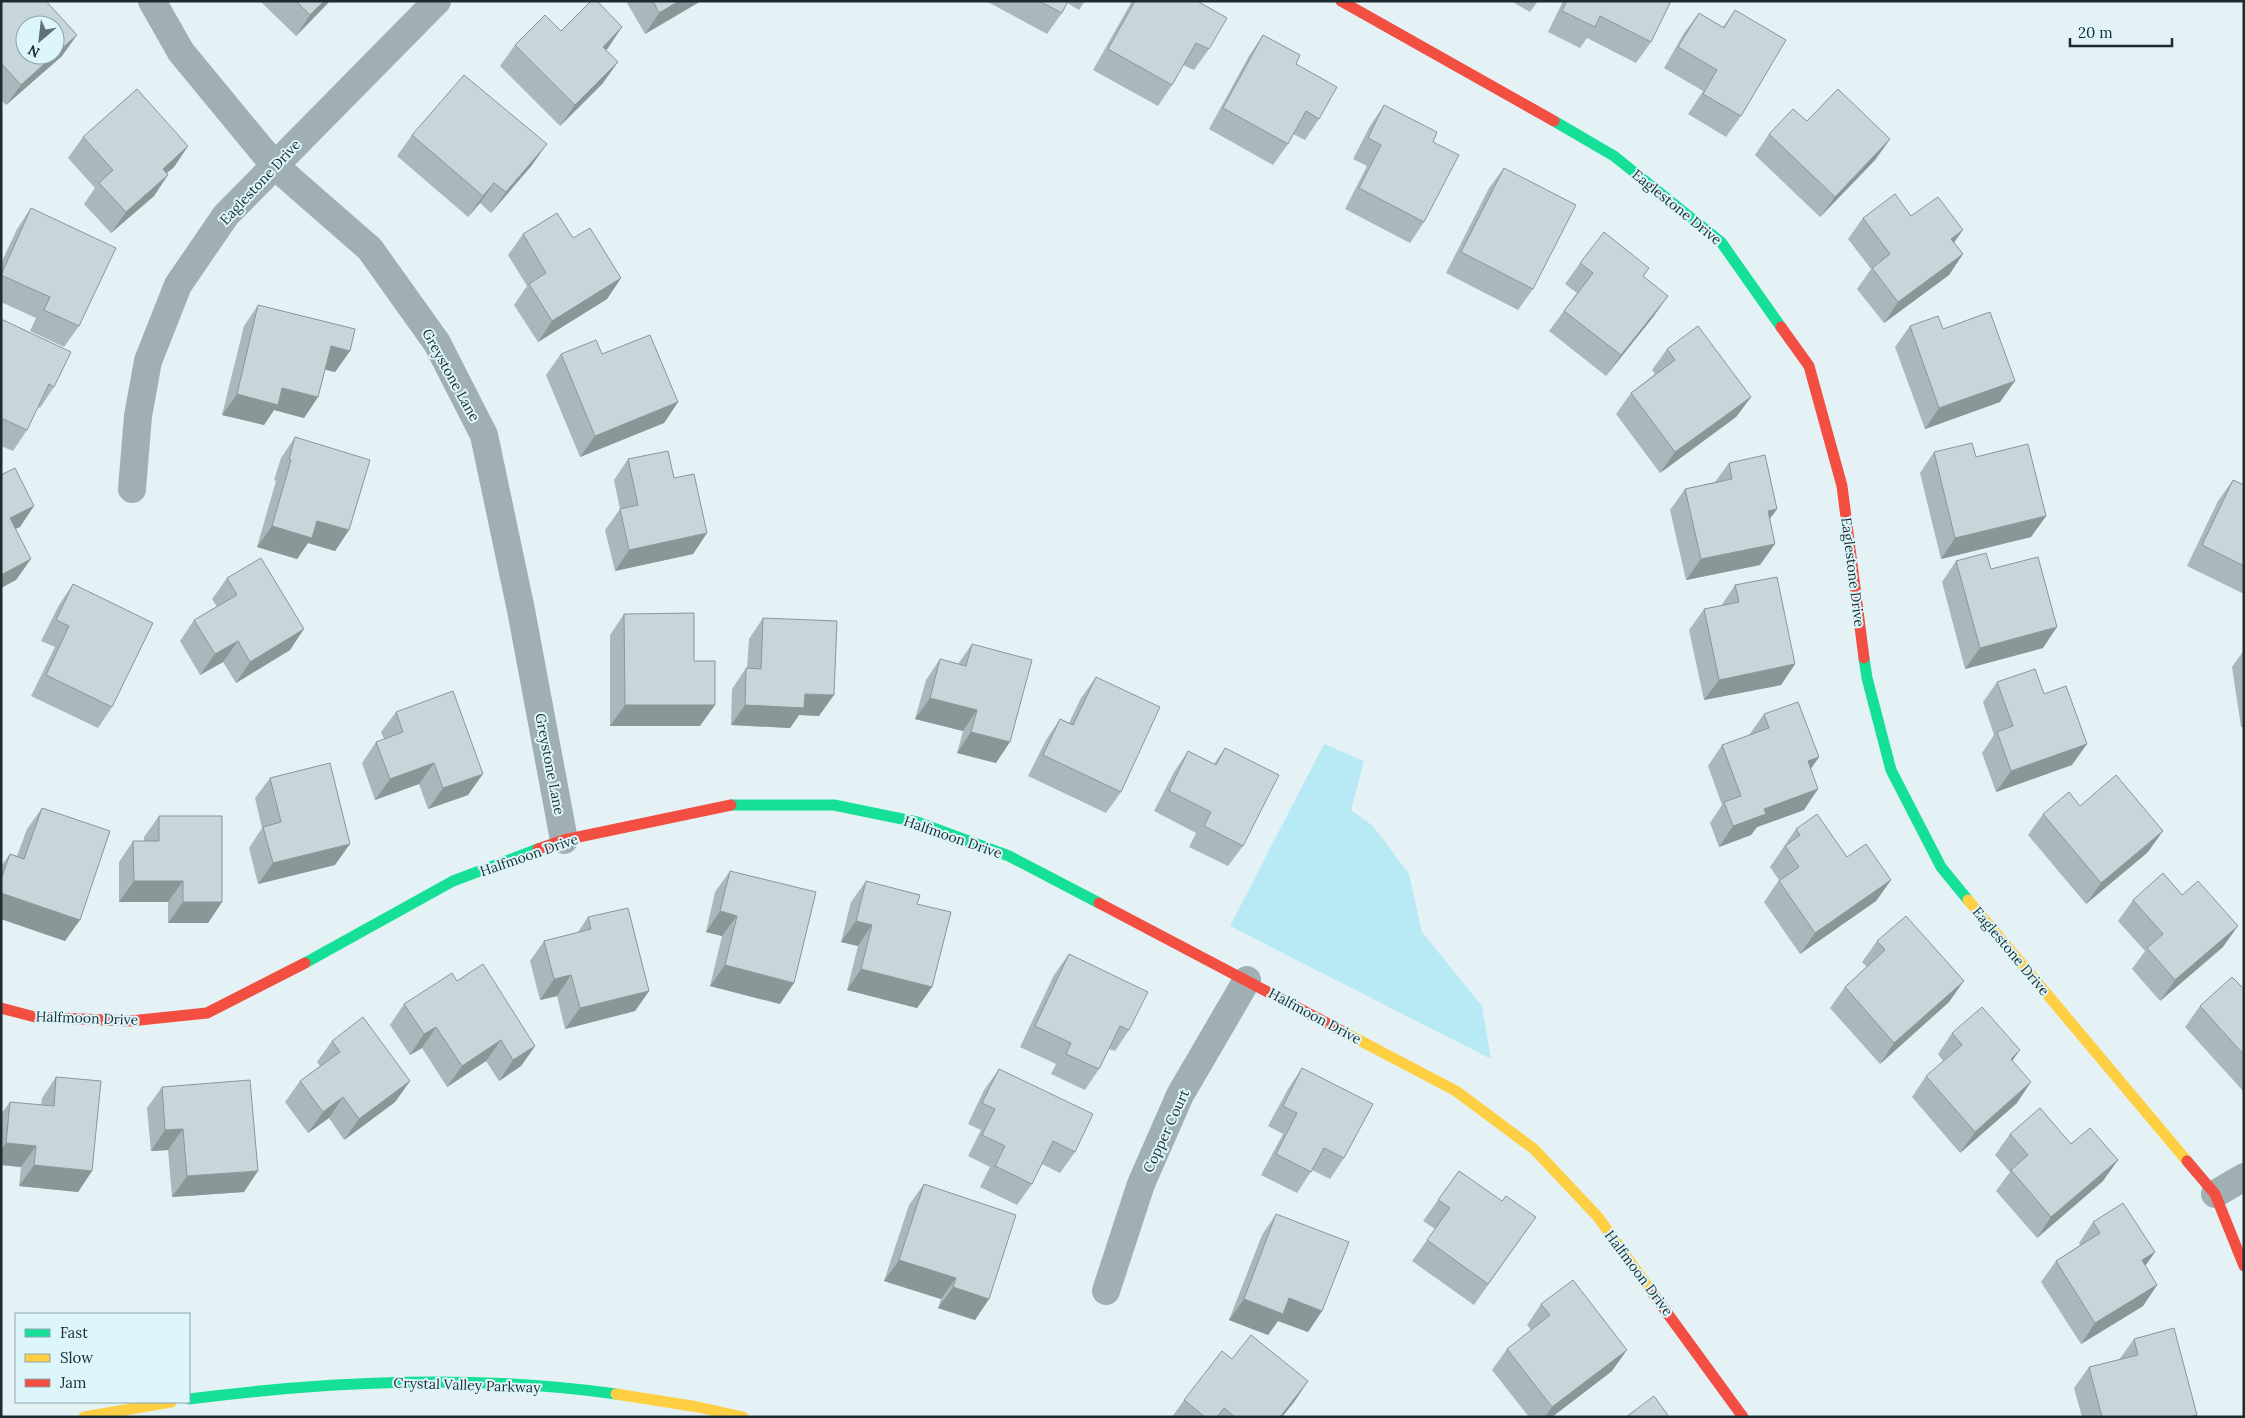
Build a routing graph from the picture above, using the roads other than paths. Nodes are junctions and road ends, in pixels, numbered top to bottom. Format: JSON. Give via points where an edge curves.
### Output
{"nodes":[{"id":1,"x":152,"y":1,"type":"edge"},
{"id":2,"x":437,"y":1,"type":"edge"},
{"id":3,"x":1341,"y":1,"type":"edge"},
{"id":4,"x":275,"y":166,"type":"junction"},
{"id":5,"x":132,"y":489,"type":"dead end"},
{"id":6,"x":564,"y":840,"type":"junction"},
{"id":7,"x":1247,"y":980,"type":"junction"},
{"id":8,"x":1,"y":1008,"type":"edge"},
{"id":9,"x":2244,"y":1177,"type":"edge"},
{"id":10,"x":2214,"y":1194,"type":"junction"},
{"id":11,"x":2244,"y":1266,"type":"edge"},
{"id":12,"x":1106,"y":1291,"type":"dead end"},
{"id":13,"x":190,"y":1399,"type":"edge"},
{"id":14,"x":165,"y":1403,"type":"edge"},
{"id":15,"x":84,"y":1417,"type":"edge"},
{"id":16,"x":743,"y":1417,"type":"edge"},
{"id":17,"x":1743,"y":1417,"type":"edge"}],
"edges":[{"from":1,"to":4,"type":"street","name":"Greystone Lane","via":[[181,52]]},
{"from":2,"to":4,"type":"street","name":"Eaglestone Drive"},
{"from":3,"to":10,"type":"street","name":"Eaglestone Drive","via":[[1614,156],[1721,242],[1809,366],[1842,486],[1867,678],[1891,770],[1941,867]]},
{"from":4,"to":5,"type":"street","name":"Eaglestone Drive","via":[[226,215],[178,284],[148,361],[138,416]]},
{"from":4,"to":6,"type":"street","name":"Greystone Lane","via":[[370,249],[437,343],[484,435]]},
{"from":6,"to":7,"type":"street","name":"Halfmoon Drive","via":[[727,805],[834,805],[916,822],[1009,856]]},
{"from":6,"to":8,"type":"street","name":"Halfmoon Drive","via":[[453,881],[207,1014],[130,1021],[35,1017]]},
{"from":7,"to":12,"type":"street","name":"Copper Court","via":[[1180,1095],[1141,1184]]},
{"from":7,"to":17,"type":"street","name":"Halfmoon Drive","via":[[1456,1092],[1534,1149],[1598,1217]]},
{"from":9,"to":10,"type":"street"},
{"from":10,"to":11,"type":"street","name":"Eaglestone Drive"},
{"from":13,"to":16,"type":"street","name":"Crystal Valley Parkway","via":[[377,1382],[464,1384],[566,1389]]},
{"from":14,"to":15,"type":"street"}]}
